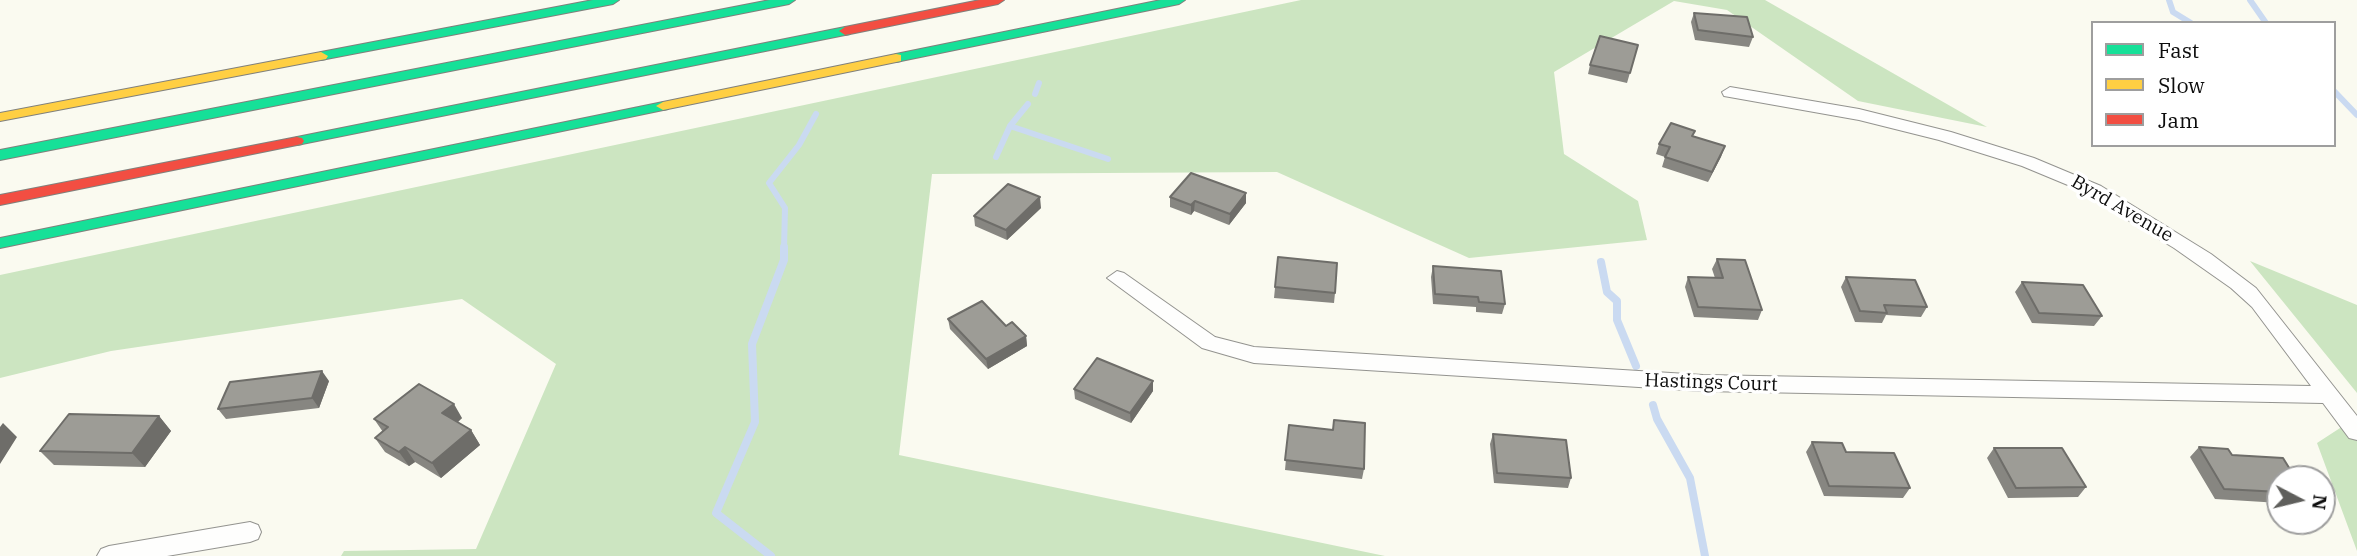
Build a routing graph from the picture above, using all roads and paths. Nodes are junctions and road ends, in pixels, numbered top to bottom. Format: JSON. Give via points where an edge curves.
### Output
{"nodes":[{"id":1,"x":613,"y":0,"type":"edge"},
{"id":2,"x":789,"y":0,"type":"edge"},
{"id":3,"x":998,"y":0,"type":"edge"},
{"id":4,"x":1179,"y":0,"type":"edge"},
{"id":5,"x":839,"y":32,"type":"junction"},
{"id":6,"x":1730,"y":92,"type":"dead end"},
{"id":7,"x":0,"y":117,"type":"edge"},
{"id":8,"x":0,"y":155,"type":"edge"},
{"id":9,"x":273,"y":163,"type":"dead end"},
{"id":10,"x":0,"y":200,"type":"edge"},
{"id":11,"x":0,"y":243,"type":"edge"},
{"id":12,"x":1117,"y":278,"type":"dead end"},
{"id":13,"x":2328,"y":395,"type":"junction"},
{"id":14,"x":2357,"y":432,"type":"edge"},
{"id":15,"x":250,"y":532,"type":"dead end"},
{"id":16,"x":109,"y":556,"type":"edge"}],
"edges":[{"from":1,"to":7,"type":"highway"},
{"from":2,"to":8,"type":"highway"},
{"from":3,"to":5,"type":"highway"},
{"from":4,"to":11,"type":"highway"},
{"from":5,"to":9,"type":"highway","via":[[559,103]]},
{"from":5,"to":10,"type":"highway"},
{"from":6,"to":13,"type":"street","name":"Byrd Avenue","via":[[1790,101],[1957,140],[2100,193],[2242,286]]},
{"from":12,"to":13,"type":"street","name":"Hastings Court","via":[[1209,343],[1254,355],[1542,377],[1840,388],[2154,389]]},
{"from":13,"to":14,"type":"street","name":"Byrd Avenue"},
{"from":15,"to":16,"type":"street"}]}
